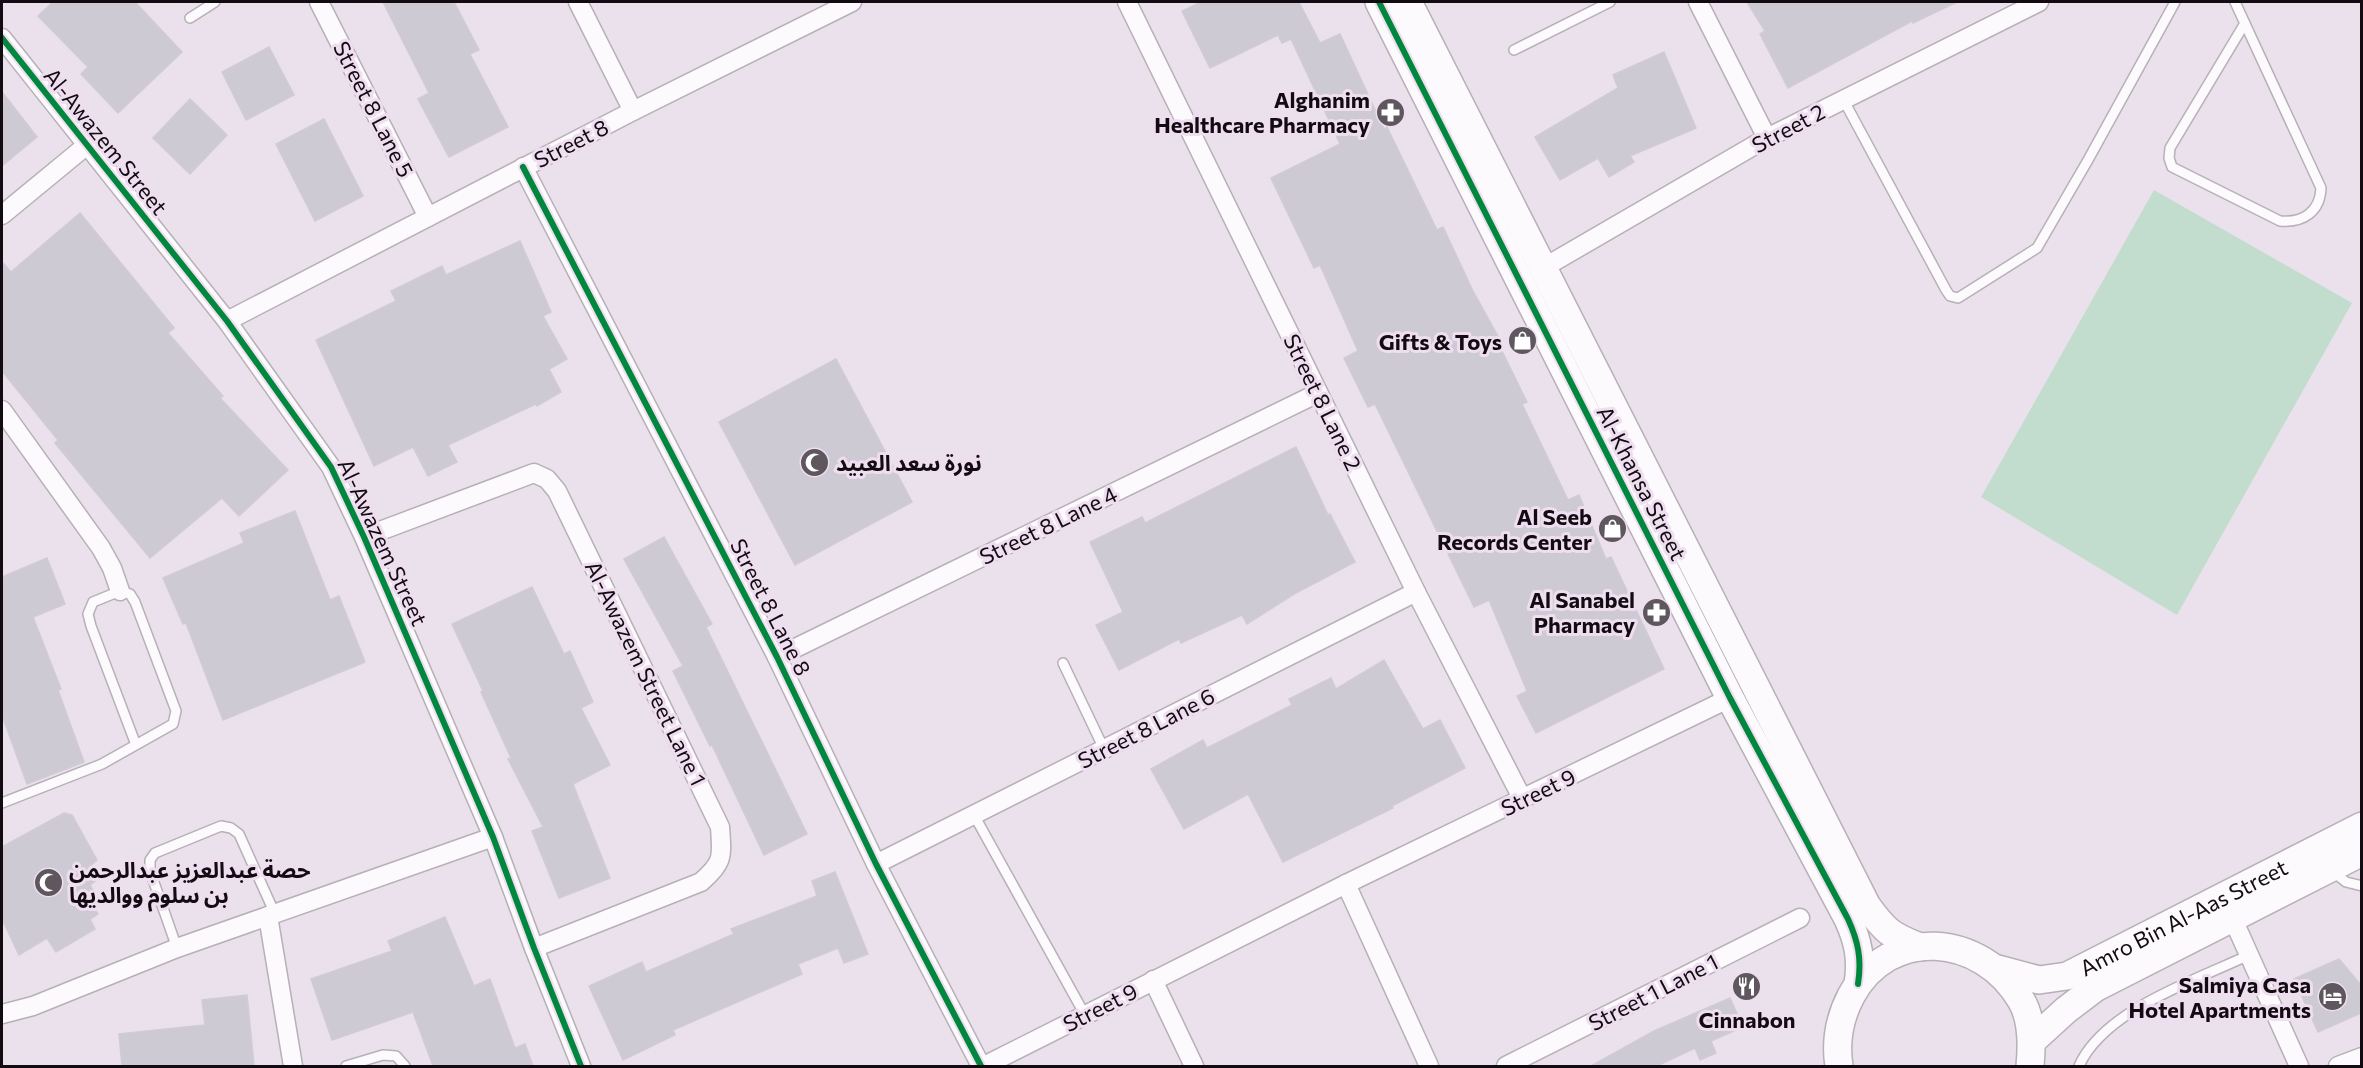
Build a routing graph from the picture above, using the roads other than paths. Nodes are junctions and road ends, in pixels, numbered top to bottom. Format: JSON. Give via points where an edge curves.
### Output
{"nodes":[{"id":1,"x":215,"y":2,"type":"edge"},
{"id":2,"x":319,"y":2,"type":"edge"},
{"id":3,"x":578,"y":2,"type":"edge"},
{"id":4,"x":852,"y":2,"type":"edge"},
{"id":5,"x":1127,"y":2,"type":"edge"},
{"id":6,"x":1379,"y":2,"type":"edge"},
{"id":7,"x":1408,"y":2,"type":"edge"},
{"id":8,"x":1610,"y":2,"type":"edge"},
{"id":9,"x":1698,"y":2,"type":"edge"},
{"id":10,"x":2039,"y":2,"type":"edge"},
{"id":11,"x":2175,"y":2,"type":"edge"},
{"id":12,"x":2235,"y":2,"type":"edge"},
{"id":13,"x":190,"y":18,"type":"dead end"},
{"id":14,"x":2245,"y":23,"type":"junction"},
{"id":15,"x":2,"y":38,"type":"edge"},
{"id":16,"x":1514,"y":50,"type":"dead end"},
{"id":17,"x":1843,"y":99,"type":"junction"},
{"id":18,"x":633,"y":111,"type":"junction"},
{"id":19,"x":1767,"y":138,"type":"junction"},
{"id":20,"x":87,"y":145,"type":"junction"},
{"id":21,"x":524,"y":167,"type":"junction"},
{"id":22,"x":2,"y":215,"type":"edge"},
{"id":23,"x":428,"y":217,"type":"junction"},
{"id":24,"x":1543,"y":268,"type":"junction"},
{"id":25,"x":227,"y":321,"type":"junction"},
{"id":26,"x":1318,"y":393,"type":"junction"},
{"id":27,"x":2,"y":410,"type":"edge"},
{"id":28,"x":364,"y":537,"type":"junction"},
{"id":29,"x":120,"y":591,"type":"junction"},
{"id":30,"x":1416,"y":592,"type":"junction"},
{"id":31,"x":777,"y":657,"type":"junction"},
{"id":32,"x":1063,"y":663,"type":"dead end"},
{"id":33,"x":1730,"y":698,"type":"junction"},
{"id":34,"x":136,"y":745,"type":"junction"},
{"id":35,"x":1104,"y":749,"type":"junction"},
{"id":36,"x":1523,"y":800,"type":"junction"},
{"id":37,"x":2,"y":803,"type":"edge"},
{"id":38,"x":974,"y":815,"type":"junction"},
{"id":39,"x":2361,"y":825,"type":"edge"},
{"id":40,"x":493,"y":837,"type":"junction"},
{"id":41,"x":2361,"y":852,"type":"edge"},
{"id":42,"x":876,"y":864,"type":"junction"},
{"id":43,"x":2328,"y":868,"type":"junction"},
{"id":44,"x":1346,"y":884,"type":"junction"},
{"id":45,"x":2361,"y":886,"type":"edge"},
{"id":46,"x":272,"y":915,"type":"junction"},
{"id":47,"x":2232,"y":917,"type":"junction"},
{"id":48,"x":1800,"y":918,"type":"dead end"},
{"id":49,"x":1920,"y":947,"type":"junction"},
{"id":50,"x":177,"y":948,"type":"junction"},
{"id":51,"x":534,"y":948,"type":"junction"},
{"id":52,"x":2249,"y":955,"type":"junction"},
{"id":53,"x":1998,"y":969,"type":"junction"},
{"id":54,"x":1153,"y":980,"type":"junction"},
{"id":55,"x":1858,"y":984,"type":"junction"},
{"id":56,"x":2,"y":1014,"type":"edge"},
{"id":57,"x":1085,"y":1015,"type":"junction"},
{"id":58,"x":2031,"y":1054,"type":"edge"},
{"id":59,"x":2361,"y":1057,"type":"edge"},
{"id":60,"x":1834,"y":1061,"type":"edge"},
{"id":61,"x":292,"y":1066,"type":"edge"},
{"id":62,"x":346,"y":1066,"type":"edge"},
{"id":63,"x":405,"y":1066,"type":"edge"},
{"id":64,"x":581,"y":1066,"type":"edge"},
{"id":65,"x":982,"y":1066,"type":"edge"},
{"id":66,"x":1194,"y":1066,"type":"edge"},
{"id":67,"x":1429,"y":1066,"type":"edge"},
{"id":68,"x":1506,"y":1066,"type":"edge"},
{"id":69,"x":2079,"y":1066,"type":"edge"},
{"id":70,"x":2299,"y":1066,"type":"edge"},
{"id":71,"x":2338,"y":1066,"type":"edge"}],
"edges":[{"from":1,"to":13,"type":"lane"},
{"from":2,"to":23,"type":"street","name":"Street 8 Lane 5"},
{"from":3,"to":18,"type":"street"},
{"from":4,"to":18,"type":"street","name":"Street 8"},
{"from":5,"to":26,"type":"street","name":"Street 8 Lane 2"},
{"from":6,"to":33,"type":"street","name":"Al-Khansa Street"},
{"from":7,"to":24,"type":"street","name":"Al-Khansa Street"},
{"from":8,"to":16,"type":"lane"},
{"from":9,"to":19,"type":"street"},
{"from":10,"to":17,"type":"street","name":"Street 2"},
{"from":11,"to":17,"type":"lane","via":[[2037,248],[1958,297],[1950,296],[1946,290]]},
{"from":12,"to":14,"type":"lane"},
{"from":14,"to":14,"type":"lane","via":[[2321,188],[2316,208],[2298,221],[2280,220],[2172,167],[2169,158],[2170,148]]},
{"from":15,"to":20,"type":"street","name":"Al-Awazem Street"},
{"from":17,"to":19,"type":"street","name":"Street 2"},
{"from":18,"to":21,"type":"street","name":"Street 8"},
{"from":19,"to":24,"type":"street","name":"Street 2"},
{"from":20,"to":22,"type":"street"},
{"from":20,"to":25,"type":"street","name":"Al-Awazem Street"},
{"from":21,"to":23,"type":"street","name":"Street 8"},
{"from":21,"to":31,"type":"street","name":"Street 8 Lane 8"},
{"from":23,"to":25,"type":"street","name":"Street 8"},
{"from":24,"to":49,"type":"street","name":"Al-Khansa Street","via":[[1867,906],[1894,938]]},
{"from":25,"to":28,"type":"street","name":"Al-Awazem Street","via":[[331,467]]},
{"from":26,"to":30,"type":"street","name":"Street 8 Lane 2"},
{"from":26,"to":31,"type":"street","name":"Street 8 Lane 4"},
{"from":27,"to":29,"type":"street","via":[[101,548]]},
{"from":28,"to":40,"type":"street","name":"Al-Awazem Street"},
{"from":28,"to":51,"type":"street","name":"Al-Awazem Street Lane 1","via":[[534,473],[547,479],[557,490],[720,827],[722,855],[717,869],[701,882]]},
{"from":29,"to":34,"type":"lane","via":[[93,602],[88,614]]},
{"from":29,"to":34,"type":"lane","via":[[130,594],[135,602],[176,711],[173,724]]},
{"from":30,"to":35,"type":"street","name":"Street 8 Lane 6"},
{"from":30,"to":36,"type":"street","name":"Street 8 Lane 2"},
{"from":31,"to":42,"type":"street","name":"Street 8 Lane 8"},
{"from":32,"to":35,"type":"lane"},
{"from":33,"to":36,"type":"street","name":"Street 9"},
{"from":33,"to":55,"type":"street","name":"Al-Khansa Street","via":[[1857,938],[1861,956]]},
{"from":34,"to":37,"type":"lane","via":[[102,764]]},
{"from":35,"to":38,"type":"street","name":"Street 8 Lane 6"},
{"from":36,"to":44,"type":"street","name":"Street 9"},
{"from":38,"to":42,"type":"street","name":"Street 8 Lane 6"},
{"from":38,"to":57,"type":"lane"},
{"from":39,"to":53,"type":"street","name":"Amro Bin Al-Aas Street","via":[[2067,976],[2039,980]]},
{"from":40,"to":46,"type":"street"},
{"from":40,"to":51,"type":"street","name":"Al-Awazem Street"},
{"from":41,"to":43,"type":"street","name":"Amro Bin Al-Aas Street"},
{"from":42,"to":65,"type":"street","name":"Street 8 Lane 8"},
{"from":43,"to":45,"type":"lane","via":[[2346,882]]},
{"from":43,"to":47,"type":"street","name":"Amro Bin Al-Aas Street"},
{"from":44,"to":54,"type":"street","name":"Street 9"},
{"from":44,"to":67,"type":"street"},
{"from":46,"to":50,"type":"street"},
{"from":46,"to":50,"type":"lane","via":[[239,834],[221,826],[155,853],[150,860],[150,871]]},
{"from":46,"to":61,"type":"street"},
{"from":47,"to":52,"type":"street"},
{"from":47,"to":58,"type":"street","name":"Amro Bin Al-Aas Street","via":[[2095,988],[2066,1010]]},
{"from":48,"to":68,"type":"street","name":"Street 1 Lane 1"},
{"from":49,"to":53,"type":"street","via":[[1961,950]]},
{"from":49,"to":55,"type":"street","via":[[1882,962]]},
{"from":50,"to":56,"type":"street","via":[[33,1006]]},
{"from":51,"to":64,"type":"street","name":"Al-Awazem Street"},
{"from":52,"to":69,"type":"lane","via":[[2151,1001],[2121,1020],[2099,1037]]},
{"from":52,"to":70,"type":"street"},
{"from":53,"to":58,"type":"street","via":[[2022,1001]]},
{"from":54,"to":57,"type":"street","name":"Street 9"},
{"from":54,"to":66,"type":"street"},
{"from":55,"to":60,"type":"street","via":[[1841,1015]]},
{"from":57,"to":65,"type":"street","name":"Street 9"},
{"from":59,"to":71,"type":"street"},
{"from":62,"to":63,"type":"lane","via":[[383,1054],[396,1056]]}]}
